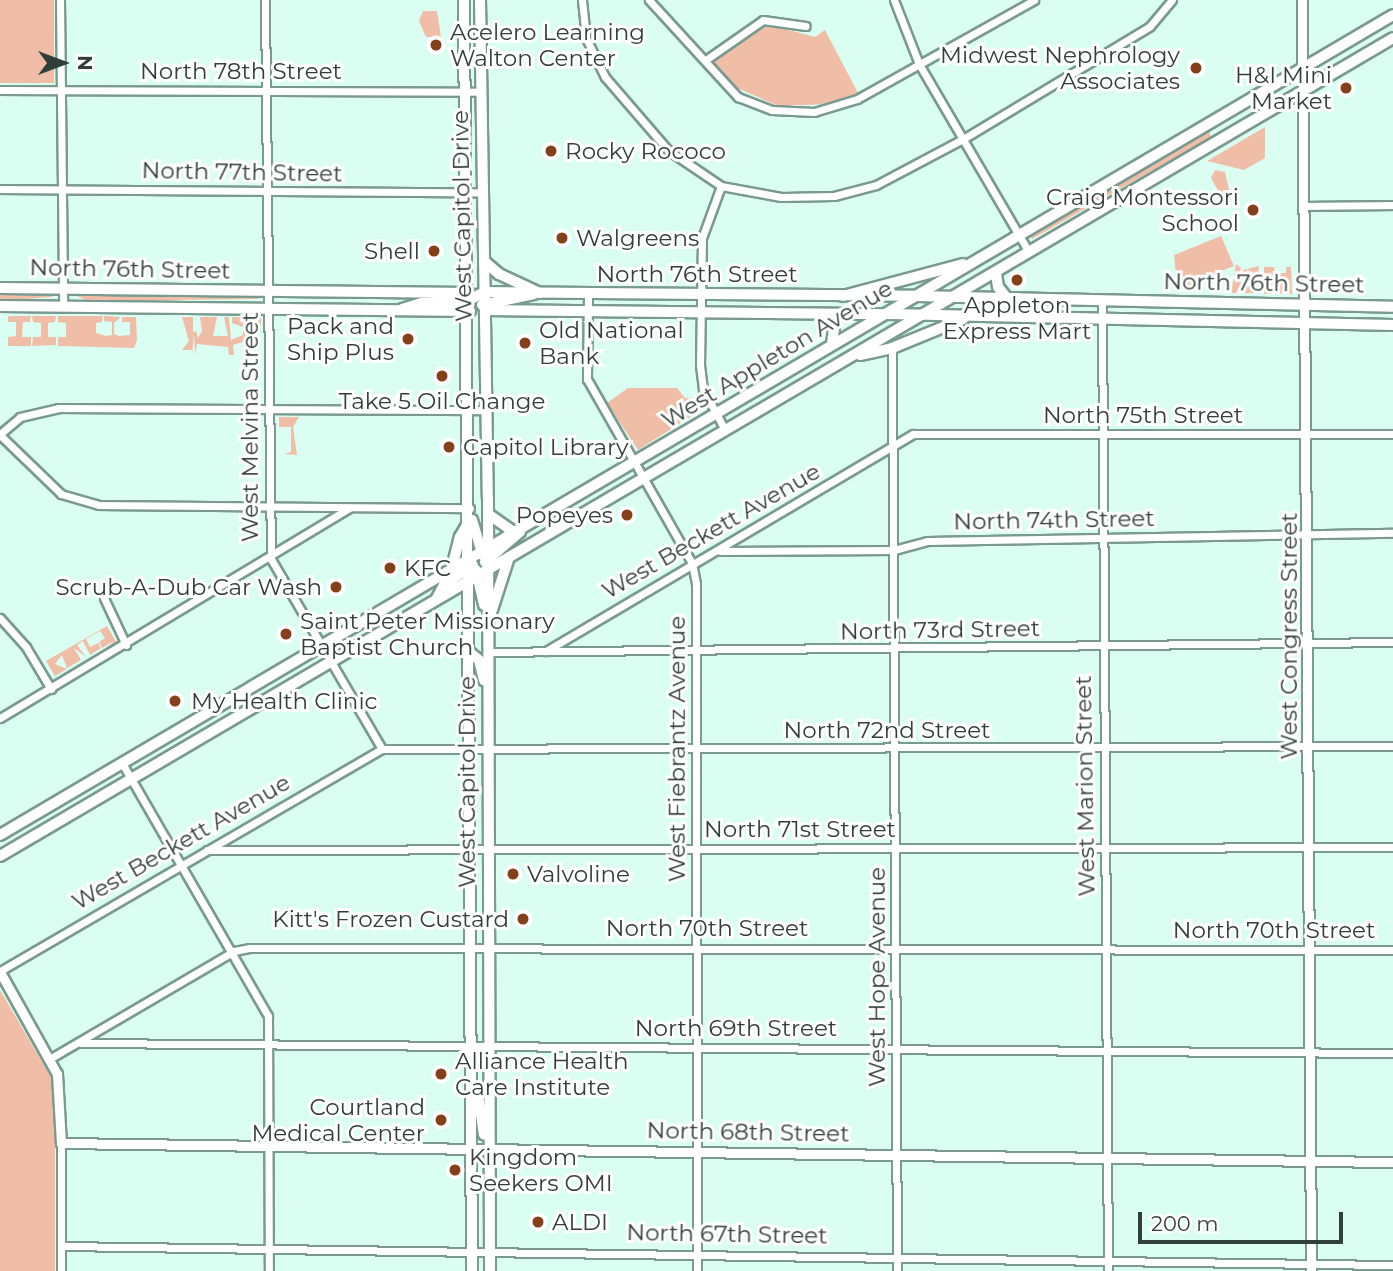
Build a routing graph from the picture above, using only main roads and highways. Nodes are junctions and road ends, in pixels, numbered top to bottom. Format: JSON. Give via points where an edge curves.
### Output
{"nodes":[{"id":1,"x":464,"y":0,"type":"edge"},
{"id":2,"x":480,"y":0,"type":"edge"},
{"id":3,"x":1393,"y":15,"type":"edge"},
{"id":4,"x":1393,"y":38,"type":"edge"},
{"id":5,"x":484,"y":261,"type":"junction"},
{"id":6,"x":976,"y":261,"type":"junction"},
{"id":7,"x":996,"y":273,"type":"junction"},
{"id":8,"x":0,"y":288,"type":"edge"},
{"id":9,"x":537,"y":294,"type":"junction"},
{"id":10,"x":843,"y":296,"type":"junction"},
{"id":11,"x":917,"y":296,"type":"junction"},
{"id":12,"x":952,"y":297,"type":"junction"},
{"id":13,"x":1007,"y":298,"type":"junction"},
{"id":14,"x":469,"y":301,"type":"junction"},
{"id":15,"x":485,"y":302,"type":"junction"},
{"id":16,"x":0,"y":306,"type":"edge"},
{"id":17,"x":1393,"y":307,"type":"edge"},
{"id":18,"x":824,"y":314,"type":"junction"},
{"id":19,"x":886,"y":314,"type":"junction"},
{"id":20,"x":922,"y":315,"type":"junction"},
{"id":21,"x":968,"y":317,"type":"junction"},
{"id":22,"x":1393,"y":324,"type":"edge"},
{"id":23,"x":832,"y":344,"type":"junction"},
{"id":24,"x":850,"y":357,"type":"junction"},
{"id":25,"x":471,"y":452,"type":"junction"},
{"id":26,"x":487,"y":469,"type":"junction"},
{"id":27,"x":471,"y":513,"type":"junction"},
{"id":28,"x":488,"y":514,"type":"junction"},
{"id":29,"x":519,"y":530,"type":"junction"},
{"id":30,"x":509,"y":556,"type":"junction"},
{"id":31,"x":479,"y":563,"type":"junction"},
{"id":32,"x":452,"y":568,"type":"junction"},
{"id":33,"x":441,"y":596,"type":"junction"},
{"id":34,"x":470,"y":609,"type":"junction"},
{"id":35,"x":488,"y":618,"type":"junction"},
{"id":36,"x":469,"y":626,"type":"junction"},
{"id":37,"x":469,"y":652,"type":"junction"},
{"id":38,"x":488,"y":652,"type":"junction"},
{"id":39,"x":487,"y":690,"type":"junction"},
{"id":40,"x":0,"y":835,"type":"edge"},
{"id":41,"x":0,"y":856,"type":"edge"},
{"id":42,"x":471,"y":1086,"type":"junction"},
{"id":43,"x":472,"y":1148,"type":"junction"},
{"id":44,"x":488,"y":1148,"type":"junction"},
{"id":45,"x":489,"y":1198,"type":"junction"},
{"id":46,"x":472,"y":1271,"type":"edge"},
{"id":47,"x":490,"y":1271,"type":"edge"}],
"edges":[{"from":1,"to":14,"type":"main road","name":"West Capitol Drive"},
{"from":2,"to":5,"type":"main road","name":"West Capitol Drive"},
{"from":3,"to":6,"type":"main road","name":"West Appleton Avenue"},
{"from":4,"to":7,"type":"main road","name":"West Appleton Avenue"},
{"from":5,"to":9,"type":"main road"},
{"from":5,"to":15,"type":"main road","name":"West Capitol Drive"},
{"from":6,"to":10,"type":"main road"},
{"from":6,"to":11,"type":"main road","name":"West Appleton Avenue"},
{"from":7,"to":12,"type":"main road","name":"West Appleton Avenue"},
{"from":7,"to":13,"type":"main road","via":[[998,287]]},
{"from":8,"to":14,"type":"main road","name":"North 76th Street","via":[[268,291]]},
{"from":9,"to":10,"type":"main road","name":"North 76th Street"},
{"from":9,"to":15,"type":"main road"},
{"from":10,"to":11,"type":"main road","name":"North 76th Street"},
{"from":11,"to":12,"type":"main road","name":"North 76th Street"},
{"from":11,"to":19,"type":"main road","name":"West Appleton Avenue"},
{"from":12,"to":13,"type":"main road","name":"North 76th Street"},
{"from":12,"to":20,"type":"main road","name":"West Appleton Avenue"},
{"from":13,"to":17,"type":"main road","name":"North 76th Street"},
{"from":14,"to":15,"type":"main road","name":"North 76th Street"},
{"from":14,"to":15,"type":"main road","name":"North 76th Street"},
{"from":14,"to":16,"type":"main road","name":"North 76th Street","via":[[402,309]]},
{"from":14,"to":25,"type":"main road","name":"West Capitol Drive"},
{"from":15,"to":18,"type":"main road","name":"North 76th Street","via":[[587,311]]},
{"from":15,"to":26,"type":"main road","name":"West Capitol Drive"},
{"from":18,"to":19,"type":"main road","name":"North 76th Street"},
{"from":18,"to":23,"type":"main road","via":[[834,328]]},
{"from":19,"to":20,"type":"main road","name":"North 76th Street"},
{"from":19,"to":23,"type":"main road","name":"West Appleton Avenue"},
{"from":20,"to":21,"type":"main road","name":"North 76th Street"},
{"from":20,"to":24,"type":"main road","name":"West Appleton Avenue"},
{"from":21,"to":22,"type":"main road","name":"North 76th Street"},
{"from":21,"to":24,"type":"main road","via":[[892,348]]},
{"from":23,"to":29,"type":"main road","name":"West Appleton Avenue"},
{"from":24,"to":30,"type":"main road","name":"West Appleton Avenue"},
{"from":25,"to":26,"type":"main road"},
{"from":25,"to":27,"type":"main road","name":"West Capitol Drive"},
{"from":26,"to":28,"type":"main road","name":"West Capitol Drive"},
{"from":27,"to":31,"type":"main road"},
{"from":27,"to":32,"type":"main road"},
{"from":28,"to":29,"type":"main road"},
{"from":28,"to":31,"type":"main road","name":"West Capitol Drive"},
{"from":29,"to":31,"type":"main road","name":"West Appleton Avenue"},
{"from":30,"to":31,"type":"main road","name":"West Appleton Avenue"},
{"from":30,"to":35,"type":"main road"},
{"from":31,"to":32,"type":"main road","name":"West Appleton Avenue"},
{"from":31,"to":33,"type":"main road","name":"West Appleton Avenue"},
{"from":31,"to":34,"type":"main road","name":"West Capitol Drive"},
{"from":31,"to":35,"type":"main road","name":"West Capitol Drive"},
{"from":32,"to":40,"type":"main road","name":"West Appleton Avenue"},
{"from":33,"to":34,"type":"main road","via":[[458,597]]},
{"from":33,"to":41,"type":"main road","name":"West Appleton Avenue"},
{"from":34,"to":36,"type":"main road","name":"West Capitol Drive"},
{"from":35,"to":38,"type":"main road","name":"West Capitol Drive"},
{"from":36,"to":37,"type":"main road","name":"West Capitol Drive"},
{"from":36,"to":38,"type":"main road"},
{"from":37,"to":39,"type":"main road","via":[[479,660]]},
{"from":37,"to":42,"type":"main road","name":"West Capitol Drive"},
{"from":38,"to":39,"type":"main road","name":"West Capitol Drive"},
{"from":39,"to":44,"type":"main road","name":"West Capitol Drive"},
{"from":42,"to":43,"type":"main road","name":"West Capitol Drive"},
{"from":42,"to":44,"type":"main road","via":[[478,1094]]},
{"from":43,"to":45,"type":"main road","via":[[478,1154]]},
{"from":43,"to":46,"type":"main road","name":"West Capitol Drive"},
{"from":44,"to":45,"type":"main road","name":"West Capitol Drive"},
{"from":45,"to":47,"type":"main road","name":"West Capitol Drive"}]}
